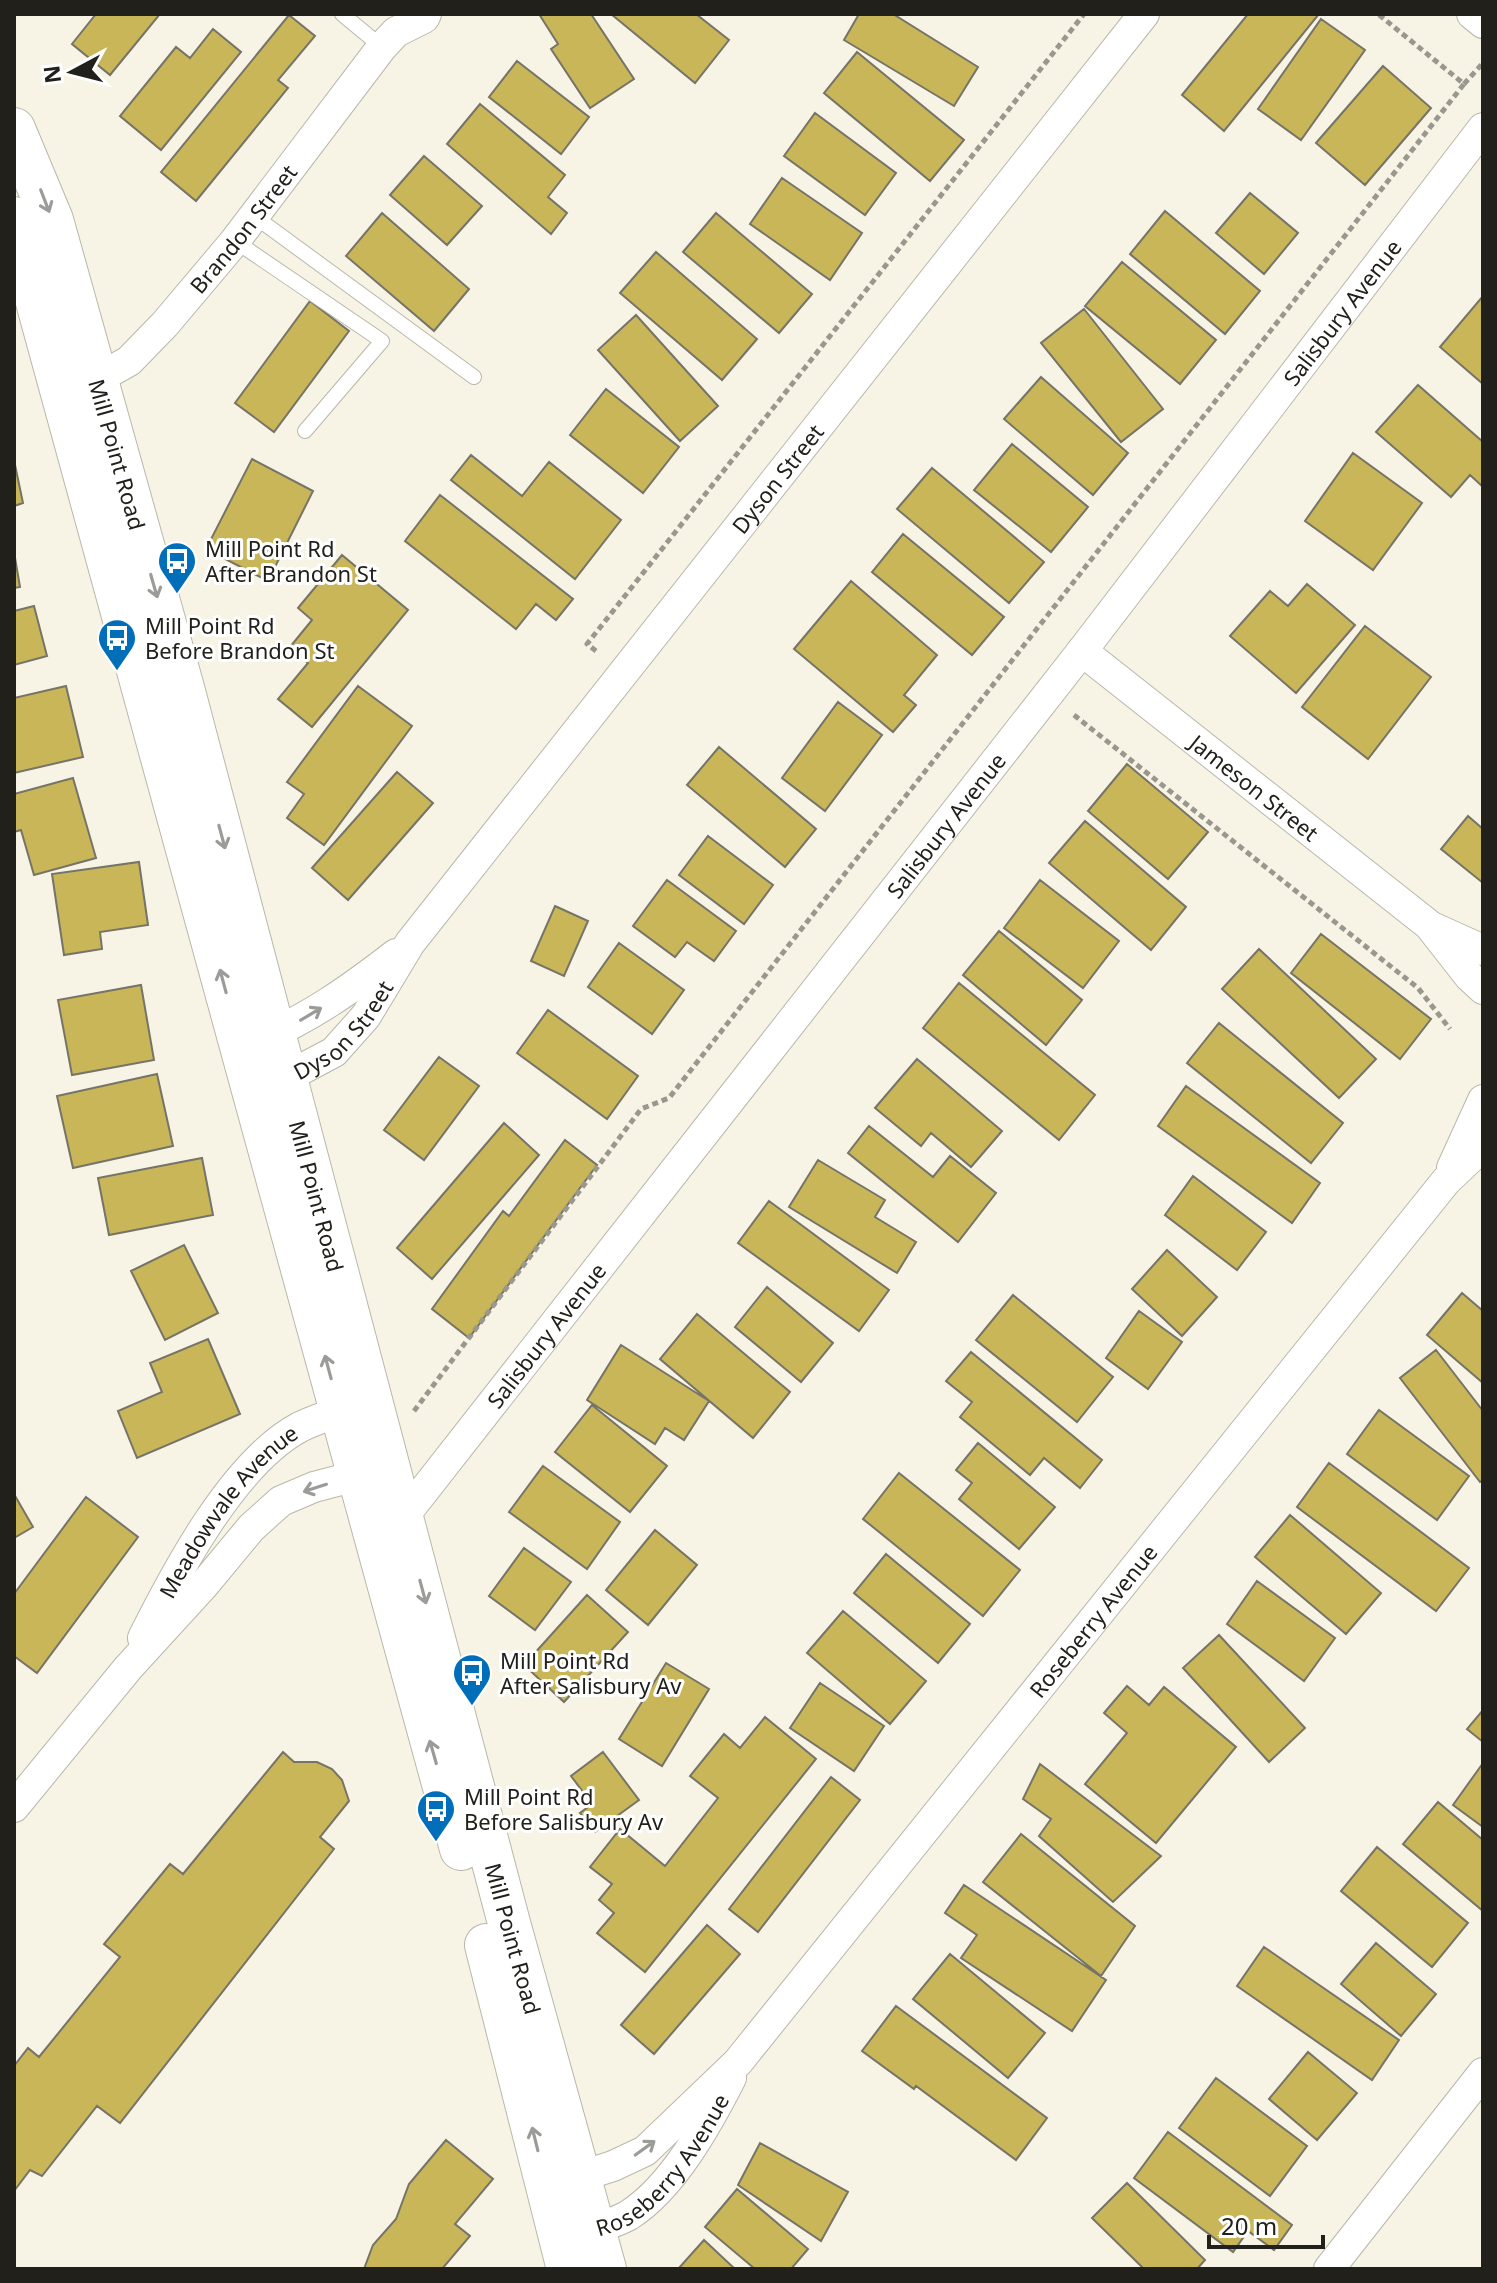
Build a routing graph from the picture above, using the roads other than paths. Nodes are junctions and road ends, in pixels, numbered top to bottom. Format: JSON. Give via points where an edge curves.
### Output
{"nodes":[{"id":1,"x":342,"y":14,"type":"edge"},
{"id":2,"x":426,"y":14,"type":"edge"},
{"id":3,"x":1144,"y":14,"type":"edge"},
{"id":4,"x":1472,"y":14,"type":"edge"},
{"id":5,"x":1483,"y":23,"type":"edge"},
{"id":6,"x":393,"y":31,"type":"edge"},
{"id":7,"x":1483,"y":128,"type":"edge"},
{"id":8,"x":19,"y":152,"type":"edge"},
{"id":9,"x":254,"y":216,"type":"junction"},
{"id":10,"x":14,"y":218,"type":"edge"},
{"id":11,"x":235,"y":241,"type":"junction"},
{"id":12,"x":474,"y":377,"type":"dead end"},
{"id":13,"x":80,"y":386,"type":"junction"},
{"id":14,"x":305,"y":431,"type":"dead end"},
{"id":15,"x":1082,"y":651,"type":"junction"},
{"id":16,"x":1429,"y":925,"type":"junction"},
{"id":17,"x":410,"y":943,"type":"junction"},
{"id":18,"x":1483,"y":950,"type":"edge"},
{"id":19,"x":1483,"y":989,"type":"edge"},
{"id":20,"x":257,"y":1040,"type":"junction"},
{"id":21,"x":269,"y":1086,"type":"junction"},
{"id":22,"x":1483,"y":1100,"type":"edge"},
{"id":23,"x":1483,"y":1146,"type":"edge"},
{"id":24,"x":1446,"y":1181,"type":"junction"},
{"id":25,"x":375,"y":1409,"type":"junction"},
{"id":26,"x":373,"y":1472,"type":"junction"},
{"id":27,"x":404,"y":1516,"type":"junction"},
{"id":28,"x":128,"y":1668,"type":"junction"},
{"id":29,"x":14,"y":1807,"type":"edge"},
{"id":30,"x":738,"y":2062,"type":"junction"},
{"id":31,"x":1483,"y":2073,"type":"edge"},
{"id":32,"x":563,"y":2182,"type":"junction"},
{"id":33,"x":574,"y":2245,"type":"edge"},
{"id":34,"x":605,"y":2269,"type":"edge"},
{"id":35,"x":1329,"y":2269,"type":"edge"}],
"edges":[{"from":1,"to":6,"type":"lane"},
{"from":2,"to":6,"type":"street","name":"Brandon Street"},
{"from":3,"to":17,"type":"street","name":"Dyson Street"},
{"from":4,"to":5,"type":"street"},
{"from":6,"to":9,"type":"street","name":"Brandon Street"},
{"from":7,"to":15,"type":"street","name":"Salisbury Avenue"},
{"from":8,"to":13,"type":"main road","name":"Mill Point Road","one_way":true,"via":[[52,220]]},
{"from":9,"to":11,"type":"street","name":"Brandon Street"},
{"from":9,"to":12,"type":"lane"},
{"from":10,"to":13,"type":"main road","name":"Mill Point Road"},
{"from":11,"to":13,"type":"street","name":"Brandon Street","via":[[129,361]]},
{"from":11,"to":14,"type":"lane","via":[[382,341]]},
{"from":13,"to":20,"type":"main road","name":"Mill Point Road"},
{"from":15,"to":16,"type":"street","name":"Jameson Street"},
{"from":15,"to":27,"type":"street","name":"Salisbury Avenue"},
{"from":16,"to":18,"type":"street","name":"Jameson Street"},
{"from":16,"to":19,"type":"street","name":"Jameson Street"},
{"from":20,"to":17,"type":"street","name":"Dyson Street","one_way":true,"via":[[342,995]]},
{"from":17,"to":21,"type":"street","name":"Dyson Street","via":[[366,1016],[334,1052]]},
{"from":20,"to":21,"type":"main road","name":"Mill Point Road"},
{"from":21,"to":25,"type":"main road","name":"Mill Point Road"},
{"from":22,"to":24,"type":"street","name":"Roseberry Avenue"},
{"from":23,"to":24,"type":"street","name":"Roseberry Avenue"},
{"from":24,"to":30,"type":"street","name":"Roseberry Avenue"},
{"from":25,"to":26,"type":"main road","name":"Mill Point Road"},
{"from":25,"to":28,"type":"street","name":"Meadowvale Avenue","via":[[299,1427],[265,1453],[223,1502],[175,1574]]},
{"from":26,"to":27,"type":"main road","name":"Mill Point Road"},
{"from":26,"to":28,"type":"street","name":"Meadowvale Avenue","one_way":true,"via":[[281,1501]]},
{"from":32,"to":26,"type":"main road","name":"Mill Point Road","one_way":true,"via":[[468,1876]]},
{"from":27,"to":32,"type":"main road","name":"Mill Point Road","one_way":true,"via":[[509,1923]]},
{"from":28,"to":29,"type":"street","name":"Meadowvale Avenue"},
{"from":32,"to":30,"type":"street","name":"Roseberry Avenue","one_way":true,"via":[[645,2151]]},
{"from":30,"to":33,"type":"street","name":"Roseberry Avenue","via":[[707,2127],[653,2197]]},
{"from":31,"to":35,"type":"street"},
{"from":32,"to":33,"type":"main road","name":"Mill Point Road"},
{"from":33,"to":34,"type":"main road","name":"Mill Point Road"}]}
